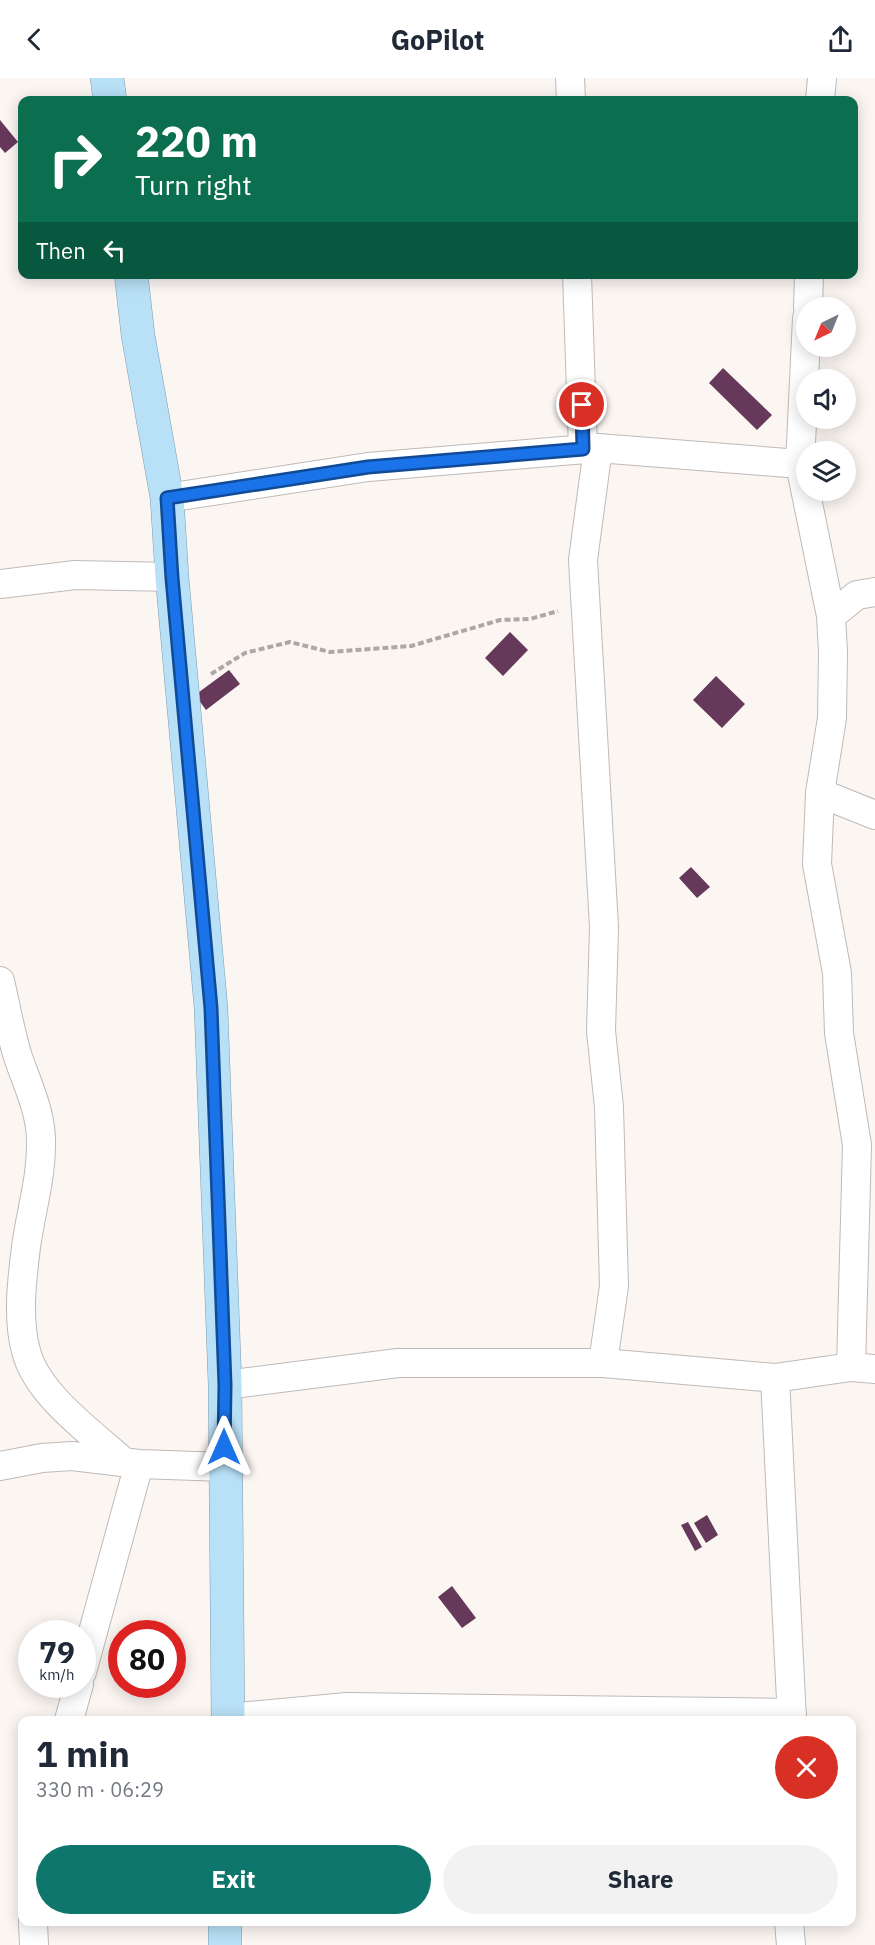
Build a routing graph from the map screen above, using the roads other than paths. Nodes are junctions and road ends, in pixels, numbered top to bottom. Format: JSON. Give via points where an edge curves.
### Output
{"nodes":[{"id":1,"x":107,"y":78,"type":"edge"},
{"id":2,"x":570,"y":78,"type":"edge"},
{"id":3,"x":822,"y":78,"type":"edge"},
{"id":4,"x":109,"y":96,"type":"edge"},
{"id":5,"x":571,"y":96,"type":"edge"},
{"id":6,"x":820,"y":96,"type":"edge"},
{"id":7,"x":132,"y":279,"type":"edge"},
{"id":8,"x":577,"y":279,"type":"edge"},
{"id":9,"x":809,"y":279,"type":"edge"},
{"id":10,"x":808,"y":297,"type":"edge"},
{"id":11,"x":805,"y":357,"type":"edge"},
{"id":12,"x":801,"y":441,"type":"edge"},
{"id":13,"x":591,"y":448,"type":"junction"},
{"id":14,"x":796,"y":464,"type":"edge"},
{"id":15,"x":167,"y":498,"type":"junction"},
{"id":16,"x":808,"y":501,"type":"edge"},
{"id":17,"x":172,"y":578,"type":"junction"},
{"id":18,"x":0,"y":584,"type":"edge"},
{"id":19,"x":875,"y":592,"type":"edge"},
{"id":20,"x":831,"y":616,"type":"junction"},
{"id":21,"x":820,"y":793,"type":"junction"},
{"id":22,"x":875,"y":815,"type":"edge"},
{"id":23,"x":0,"y":981,"type":"edge"},
{"id":24,"x":603,"y":1363,"type":"junction"},
{"id":25,"x":863,"y":1368,"type":"edge"},
{"id":26,"x":775,"y":1378,"type":"junction"},
{"id":27,"x":225,"y":1385,"type":"junction"},
{"id":28,"x":132,"y":1463,"type":"junction"},
{"id":29,"x":0,"y":1466,"type":"edge"},
{"id":30,"x":224,"y":1467,"type":"junction"},
{"id":31,"x":94,"y":1620,"type":"edge"},
{"id":32,"x":75,"y":1698,"type":"edge"},
{"id":33,"x":70,"y":1716,"type":"edge"},
{"id":34,"x":228,"y":1716,"type":"edge"},
{"id":35,"x":258,"y":1716,"type":"edge"},
{"id":36,"x":747,"y":1716,"type":"edge"},
{"id":37,"x":792,"y":1716,"type":"edge"},
{"id":38,"x":33,"y":1926,"type":"edge"},
{"id":39,"x":225,"y":1926,"type":"edge"},
{"id":40,"x":789,"y":1926,"type":"edge"},
{"id":41,"x":33,"y":1945,"type":"edge"},
{"id":42,"x":225,"y":1945,"type":"edge"},
{"id":43,"x":790,"y":1945,"type":"edge"}],
"edges":[{"from":1,"to":4,"type":"highway"},
{"from":2,"to":5,"type":"street"},
{"from":3,"to":6,"type":"street"},
{"from":7,"to":15,"type":"highway"},
{"from":8,"to":13,"type":"street"},
{"from":9,"to":10,"type":"street"},
{"from":11,"to":12,"type":"street"},
{"from":13,"to":14,"type":"street"},
{"from":13,"to":15,"type":"street","via":[[368,467]]},
{"from":13,"to":24,"type":"street","via":[[583,560],[604,927],[601,1031],[609,1107],[614,1286]]},
{"from":15,"to":17,"type":"highway"},
{"from":16,"to":20,"type":"street"},
{"from":17,"to":18,"type":"street","via":[[75,574]]},
{"from":17,"to":27,"type":"highway","via":[[211,1008]]},
{"from":19,"to":20,"type":"street","via":[[857,595]]},
{"from":20,"to":21,"type":"street","via":[[832,718]]},
{"from":21,"to":22,"type":"street"},
{"from":21,"to":25,"type":"street","via":[[817,864],[837,973],[839,1033],[857,1145]]},
{"from":23,"to":28,"type":"street","via":[[18,1056],[38,1112],[41,1137],[41,1174],[26,1247],[21,1309],[26,1352],[38,1377],[66,1410]]},
{"from":24,"to":26,"type":"street"},
{"from":24,"to":27,"type":"street","via":[[398,1363]]},
{"from":25,"to":26,"type":"street"},
{"from":26,"to":37,"type":"street"},
{"from":27,"to":30,"type":"highway"},
{"from":28,"to":29,"type":"street","via":[[72,1456]]},
{"from":28,"to":30,"type":"street"},
{"from":28,"to":31,"type":"street"},
{"from":30,"to":34,"type":"highway"},
{"from":32,"to":33,"type":"street"},
{"from":35,"to":36,"type":"street","via":[[346,1707]]},
{"from":38,"to":41,"type":"street"},
{"from":39,"to":42,"type":"highway"},
{"from":40,"to":43,"type":"street"}]}
